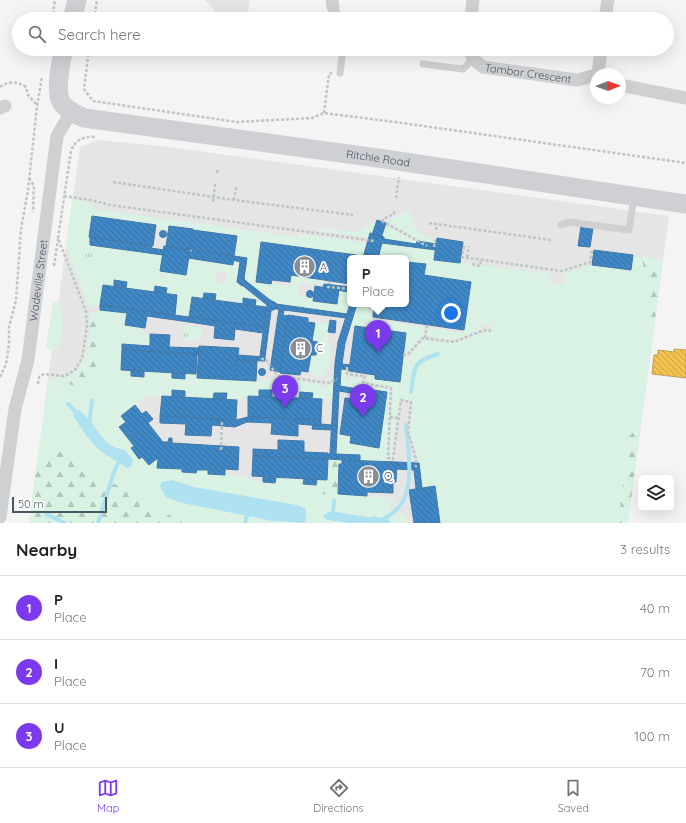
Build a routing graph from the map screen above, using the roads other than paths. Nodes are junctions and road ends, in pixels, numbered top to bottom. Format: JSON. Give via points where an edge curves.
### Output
{"nodes":[{"id":1,"x":77,"y":0,"type":"edge"},
{"id":2,"x":473,"y":0,"type":"edge"},
{"id":3,"x":608,"y":0,"type":"edge"},
{"id":4,"x":332,"y":3,"type":"edge"},
{"id":5,"x":74,"y":12,"type":"edge"},
{"id":6,"x":337,"y":12,"type":"edge"},
{"id":7,"x":471,"y":12,"type":"edge"},
{"id":8,"x":606,"y":12,"type":"edge"},
{"id":9,"x":63,"y":56,"type":"edge"},
{"id":10,"x":342,"y":56,"type":"edge"},
{"id":11,"x":470,"y":56,"type":"edge"},
{"id":12,"x":473,"y":56,"type":"edge"},
{"id":13,"x":600,"y":56,"type":"edge"},
{"id":14,"x":423,"y":64,"type":"dead end"},
{"id":15,"x":598,"y":68,"type":"edge"},
{"id":16,"x":340,"y":73,"type":"road end"},
{"id":17,"x":590,"y":76,"type":"edge"},
{"id":18,"x":626,"y":86,"type":"edge"},
{"id":19,"x":686,"y":98,"type":"edge"},
{"id":20,"x":71,"y":112,"type":"junction"},
{"id":21,"x":634,"y":196,"type":"junction"},
{"id":22,"x":686,"y":204,"type":"edge"},
{"id":23,"x":561,"y":225,"type":"dead end"},
{"id":24,"x":0,"y":517,"type":"edge"}],
"edges":[{"from":1,"to":5,"type":"street"},
{"from":2,"to":7,"type":"street"},
{"from":3,"to":8,"type":"street"},
{"from":4,"to":6,"type":"lane"},
{"from":9,"to":20,"type":"street","via":[[59,89],[61,102]]},
{"from":10,"to":16,"type":"lane"},
{"from":11,"to":14,"type":"lane","via":[[463,69]]},
{"from":12,"to":17,"type":"street","name":"Tambor Crescent","via":[[483,67],[577,80]]},
{"from":13,"to":15,"type":"street"},
{"from":18,"to":19,"type":"street"},
{"from":20,"to":21,"type":"street","name":"Ritchie Road","via":[[92,120],[393,160]]},
{"from":20,"to":24,"type":"street","name":"Wadeville Street","via":[[58,136],[28,360],[15,409]]},
{"from":21,"to":22,"type":"street","name":"Ritchie Road"},
{"from":21,"to":23,"type":"lane","via":[[629,230],[569,222]]}]}
